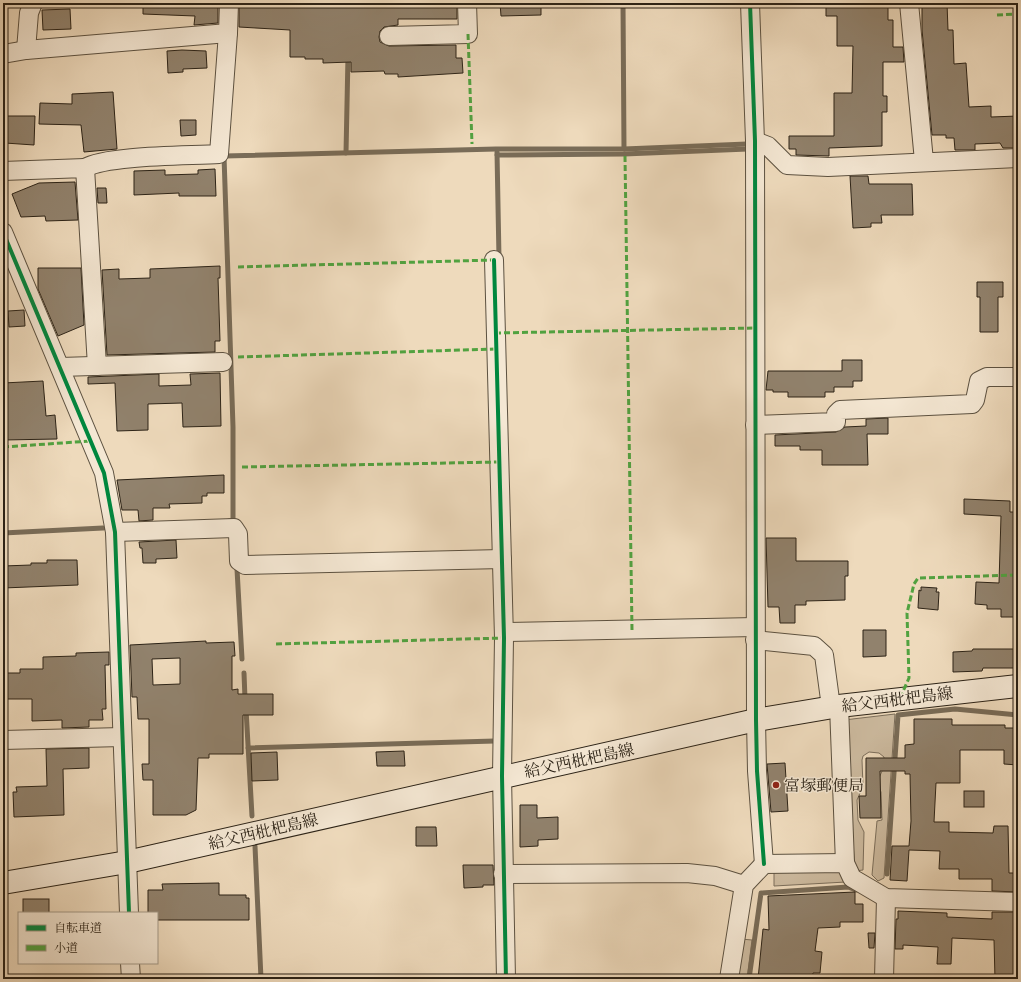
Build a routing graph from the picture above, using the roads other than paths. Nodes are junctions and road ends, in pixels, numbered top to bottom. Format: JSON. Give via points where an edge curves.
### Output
{"nodes":[{"id":1,"x":33,"y":3,"type":"edge"},
{"id":2,"x":229,"y":3,"type":"edge"},
{"id":3,"x":467,"y":3,"type":"edge"},
{"id":4,"x":750,"y":3,"type":"edge"},
{"id":5,"x":908,"y":3,"type":"edge"},
{"id":6,"x":228,"y":33,"type":"junction"},
{"id":7,"x":389,"y":36,"type":"dead end"},
{"id":8,"x":26,"y":50,"type":"junction"},
{"id":9,"x":3,"y":54,"type":"edge"},
{"id":10,"x":755,"y":141,"type":"junction"},
{"id":11,"x":1018,"y":158,"type":"edge"},
{"id":12,"x":924,"y":161,"type":"junction"},
{"id":13,"x":85,"y":168,"type":"junction"},
{"id":14,"x":3,"y":171,"type":"edge"},
{"id":15,"x":3,"y":232,"type":"edge"},
{"id":16,"x":494,"y":260,"type":"dead end"},
{"id":17,"x":223,"y":362,"type":"dead end"},
{"id":18,"x":97,"y":366,"type":"junction"},
{"id":19,"x":60,"y":367,"type":"junction"},
{"id":20,"x":1018,"y":377,"type":"edge"},
{"id":21,"x":755,"y":425,"type":"junction"},
{"id":22,"x":115,"y":532,"type":"junction"},
{"id":23,"x":502,"y":559,"type":"junction"},
{"id":24,"x":504,"y":632,"type":"junction"},
{"id":25,"x":755,"y":633,"type":"junction"},
{"id":26,"x":1018,"y":686,"type":"edge"},
{"id":27,"x":835,"y":706,"type":"junction"},
{"id":28,"x":756,"y":720,"type":"junction"},
{"id":29,"x":122,"y":737,"type":"junction"},
{"id":30,"x":3,"y":740,"type":"edge"},
{"id":31,"x":502,"y":776,"type":"junction"},
{"id":32,"x":126,"y":862,"type":"junction"},
{"id":33,"x":764,"y":864,"type":"junction"},
{"id":34,"x":845,"y":864,"type":"junction"},
{"id":35,"x":503,"y":874,"type":"junction"},
{"id":36,"x":3,"y":882,"type":"edge"},
{"id":37,"x":744,"y":885,"type":"junction"},
{"id":38,"x":886,"y":898,"type":"junction"},
{"id":39,"x":1018,"y":902,"type":"edge"},
{"id":40,"x":128,"y":912,"type":"edge"},
{"id":41,"x":130,"y":964,"type":"edge"},
{"id":42,"x":131,"y":979,"type":"edge"},
{"id":43,"x":506,"y":979,"type":"edge"},
{"id":44,"x":729,"y":979,"type":"edge"},
{"id":45,"x":884,"y":979,"type":"edge"}],
"edges":[{"from":1,"to":8,"type":"street"},
{"from":2,"to":6,"type":"street"},
{"from":3,"to":7,"type":"street","via":[[468,34]]},
{"from":4,"to":10,"type":"street"},
{"from":5,"to":12,"type":"street"},
{"from":6,"to":8,"type":"street"},
{"from":6,"to":13,"type":"street","via":[[219,154],[127,159],[92,164]]},
{"from":8,"to":9,"type":"street"},
{"from":10,"to":12,"type":"street","via":[[768,146],[787,165],[828,167]]},
{"from":10,"to":21,"type":"street"},
{"from":11,"to":12,"type":"street"},
{"from":13,"to":14,"type":"street"},
{"from":13,"to":18,"type":"street"},
{"from":15,"to":19,"type":"street"},
{"from":16,"to":23,"type":"street"},
{"from":17,"to":18,"type":"street"},
{"from":18,"to":19,"type":"street"},
{"from":19,"to":22,"type":"street","via":[[104,473]]},
{"from":20,"to":21,"type":"street","via":[[987,378],[979,381],[972,404],[840,410],[836,414],[836,422]]},
{"from":21,"to":25,"type":"street"},
{"from":22,"to":23,"type":"street","via":[[234,528],[238,534],[239,561],[245,565]]},
{"from":22,"to":29,"type":"street"},
{"from":23,"to":24,"type":"street"},
{"from":24,"to":25,"type":"street"},
{"from":24,"to":31,"type":"street"},
{"from":25,"to":27,"type":"street","via":[[814,646],[824,655]]},
{"from":25,"to":28,"type":"street"},
{"from":26,"to":27,"type":"main road","name":"給父西枇杷島線"},
{"from":27,"to":28,"type":"main road","name":"給父西枇杷島線"},
{"from":27,"to":34,"type":"street"},
{"from":28,"to":31,"type":"main road","name":"給父西枇杷島線"},
{"from":28,"to":33,"type":"street"},
{"from":29,"to":30,"type":"street"},
{"from":29,"to":32,"type":"street"},
{"from":31,"to":32,"type":"main road","name":"給父西枇杷島線"},
{"from":31,"to":35,"type":"street"},
{"from":32,"to":36,"type":"main road","name":"給父西枇杷島線"},
{"from":32,"to":40,"type":"street"},
{"from":33,"to":34,"type":"street"},
{"from":33,"to":37,"type":"street"},
{"from":34,"to":38,"type":"street","via":[[852,878]]},
{"from":35,"to":37,"type":"street","via":[[687,873],[715,876]]},
{"from":35,"to":43,"type":"street"},
{"from":37,"to":44,"type":"street"},
{"from":38,"to":39,"type":"street"},
{"from":38,"to":45,"type":"street"},
{"from":41,"to":42,"type":"street"}]}
